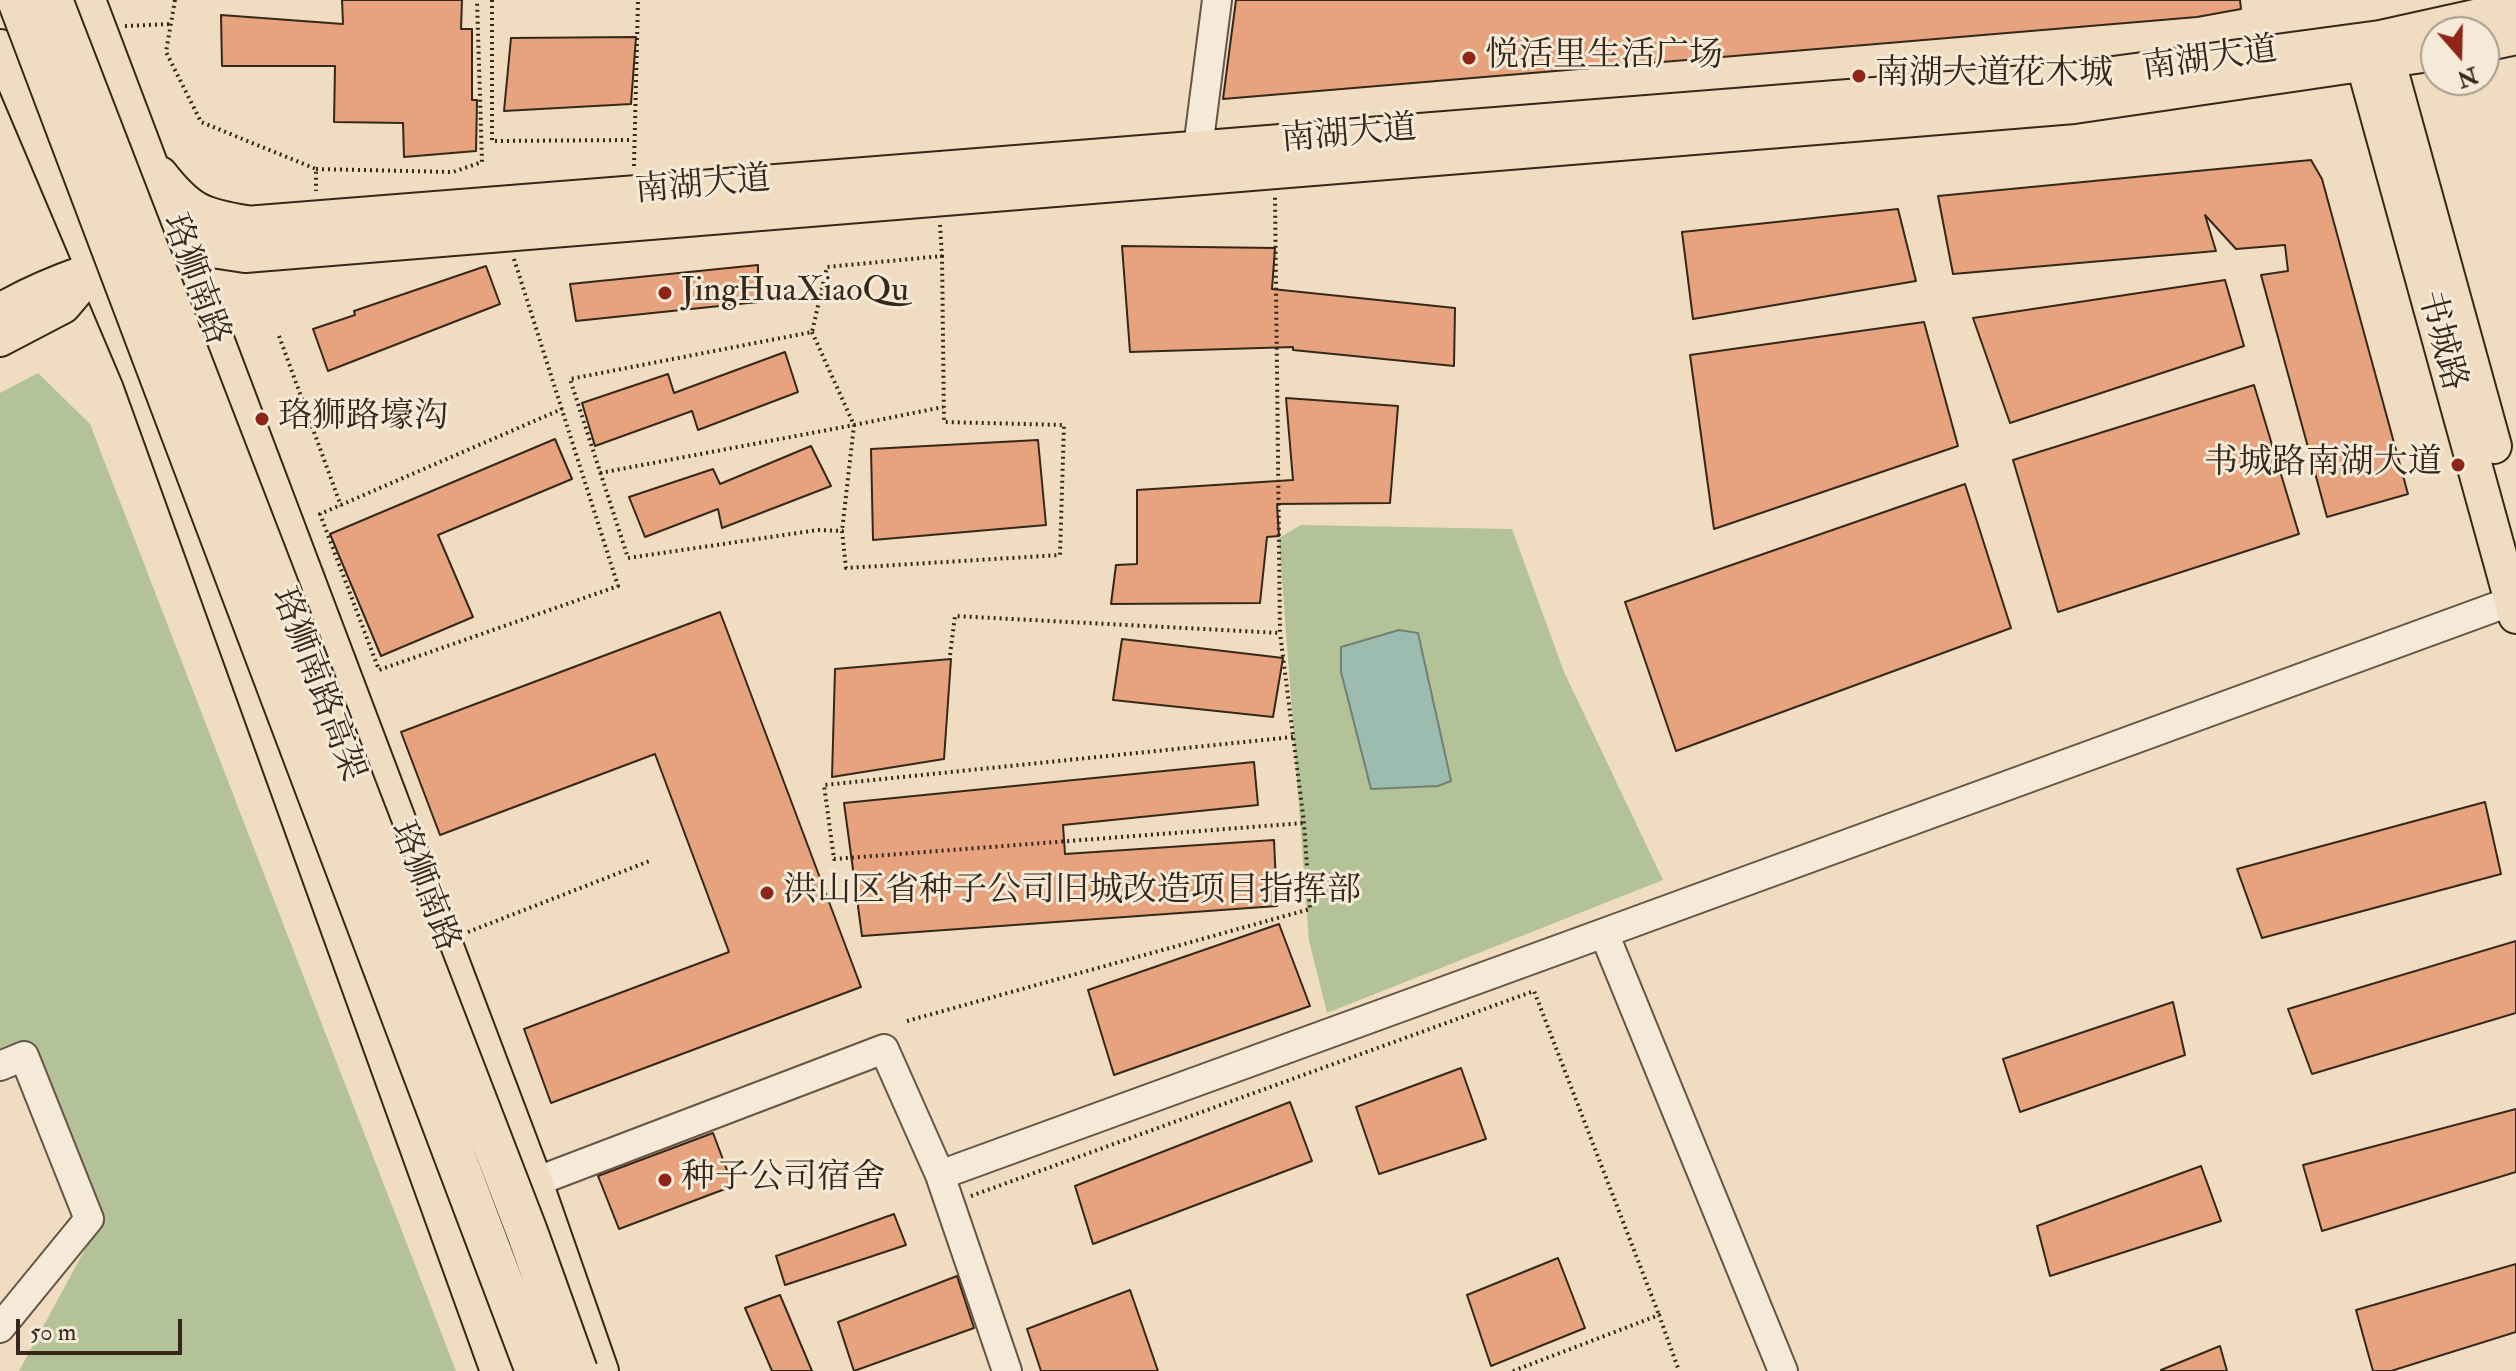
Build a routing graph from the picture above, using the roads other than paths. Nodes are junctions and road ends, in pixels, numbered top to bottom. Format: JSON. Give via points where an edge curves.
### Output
{"nodes":[{"id":1,"x":18,"y":0,"type":"edge"},
{"id":2,"x":52,"y":0,"type":"edge"},
{"id":3,"x":1217,"y":0,"type":"edge"},
{"id":4,"x":2516,"y":8,"type":"edge"},
{"id":5,"x":101,"y":18,"type":"edge"},
{"id":6,"x":0,"y":47,"type":"edge"},
{"id":7,"x":2420,"y":56,"type":"edge"},
{"id":8,"x":2376,"y":64,"type":"junction"},
{"id":9,"x":1198,"y":148,"type":"junction"},
{"id":10,"x":149,"y":160,"type":"junction"},
{"id":11,"x":245,"y":240,"type":"junction"},
{"id":12,"x":182,"y":245,"type":"junction"},
{"id":13,"x":92,"y":270,"type":"junction"},
{"id":14,"x":63,"y":306,"type":"junction"},
{"id":15,"x":0,"y":311,"type":"edge"},
{"id":16,"x":207,"y":314,"type":"junction"},
{"id":17,"x":0,"y":339,"type":"edge"},
{"id":18,"x":139,"y":375,"type":"junction"},
{"id":19,"x":2516,"y":527,"type":"edge"},
{"id":20,"x":2514,"y":608,"type":"edge"},
{"id":21,"x":1604,"y":933,"type":"junction"},
{"id":22,"x":0,"y":1066,"type":"edge"},
{"id":23,"x":940,"y":1175,"type":"junction"},
{"id":24,"x":535,"y":1182,"type":"junction"},
{"id":25,"x":0,"y":1328,"type":"edge"},
{"id":26,"x":498,"y":1371,"type":"edge"},
{"id":27,"x":536,"y":1371,"type":"edge"},
{"id":28,"x":577,"y":1371,"type":"edge"},
{"id":29,"x":601,"y":1371,"type":"edge"},
{"id":30,"x":1007,"y":1371,"type":"edge"},
{"id":31,"x":1783,"y":1371,"type":"edge"}],
"edges":[{"from":1,"to":27,"type":"highway","name":"珞狮南路高架","bridge":true},
{"from":2,"to":28,"type":"highway","name":"珞狮南路高架","bridge":true},
{"from":3,"to":9,"type":"street"},
{"from":4,"to":9,"type":"main road","name":"南湖大道","via":[[2380,38],[2076,79]]},
{"from":5,"to":10,"type":"main road","name":"珞狮南路"},
{"from":6,"to":13,"type":"main road"},
{"from":7,"to":8,"type":"main road","name":"南湖大道"},
{"from":8,"to":11,"type":"main road","name":"南湖大道","via":[[2074,106],[506,234]]},
{"from":8,"to":19,"type":"main road","name":"书城路"},
{"from":8,"to":20,"type":"main road","name":"书城路"},
{"from":9,"to":11,"type":"main road","name":"南湖大道","via":[[317,218]]},
{"from":10,"to":11,"type":"main road","via":[[182,202]]},
{"from":10,"to":12,"type":"main road","name":"珞狮南路"},
{"from":11,"to":12,"type":"main road","name":"南湖大道"},
{"from":11,"to":16,"type":"main road","via":[[209,276]]},
{"from":12,"to":13,"type":"main road","name":"南湖大道"},
{"from":12,"to":16,"type":"main road","name":"珞狮南路"},
{"from":13,"to":14,"type":"main road"},
{"from":13,"to":15,"type":"main road","name":"南湖大道"},
{"from":13,"to":18,"type":"main road"},
{"from":14,"to":17,"type":"main road"},
{"from":14,"to":18,"type":"main road","via":[[99,325]]},
{"from":16,"to":24,"type":"main road","name":"珞狮南路"},
{"from":18,"to":26,"type":"main road"},
{"from":20,"to":21,"type":"street"},
{"from":21,"to":23,"type":"street"},
{"from":21,"to":31,"type":"street"},
{"from":22,"to":25,"type":"street","via":[[24,1056],[89,1219]]},
{"from":23,"to":24,"type":"street","via":[[884,1049]]},
{"from":23,"to":30,"type":"street"},
{"from":24,"to":29,"type":"main road","name":"珞狮南路"}]}
